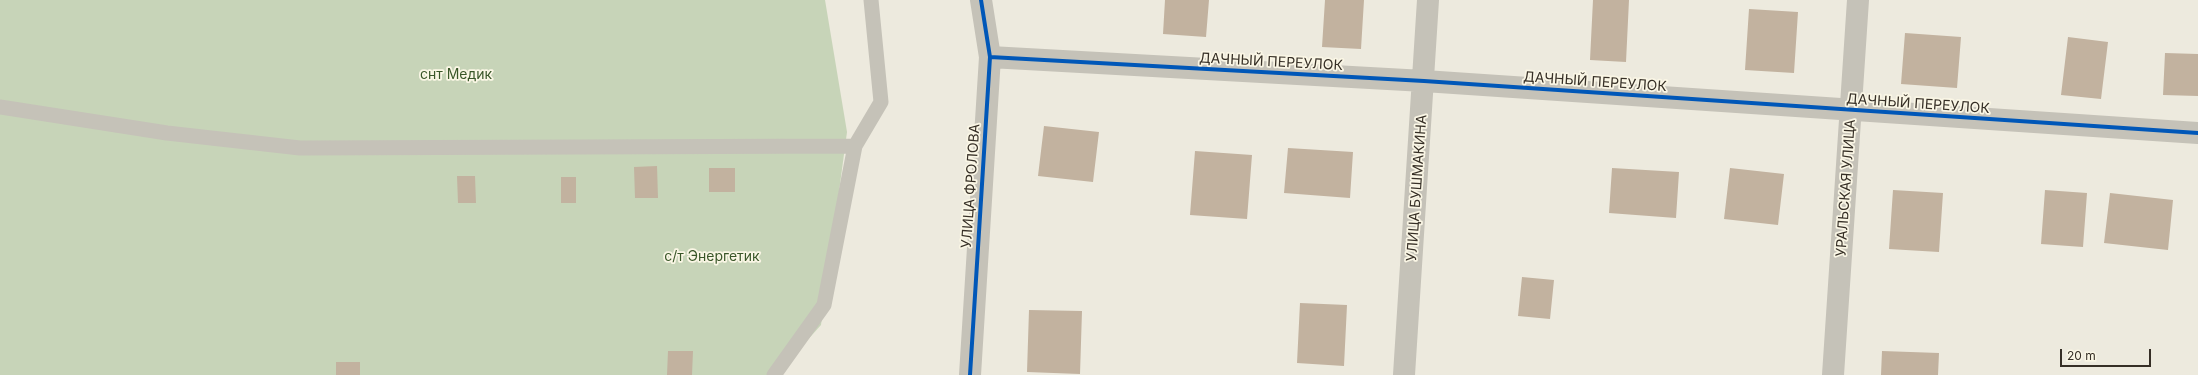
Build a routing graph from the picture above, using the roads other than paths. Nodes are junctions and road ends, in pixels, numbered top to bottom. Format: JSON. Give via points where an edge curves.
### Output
{"nodes":[{"id":1,"x":871,"y":0,"type":"edge"},
{"id":2,"x":981,"y":0,"type":"edge"},
{"id":3,"x":1428,"y":0,"type":"edge"},
{"id":4,"x":1858,"y":0,"type":"edge"},
{"id":5,"x":990,"y":57,"type":"junction"},
{"id":6,"x":1424,"y":81,"type":"junction"},
{"id":7,"x":0,"y":107,"type":"edge"},
{"id":8,"x":1851,"y":110,"type":"junction"},
{"id":9,"x":2198,"y":133,"type":"edge"},
{"id":10,"x":855,"y":146,"type":"junction"},
{"id":11,"x":774,"y":375,"type":"edge"},
{"id":12,"x":970,"y":375,"type":"edge"},
{"id":13,"x":1404,"y":375,"type":"edge"},
{"id":14,"x":1833,"y":375,"type":"edge"}],
"edges":[{"from":1,"to":10,"type":"lane","via":[[880,102]]},
{"from":2,"to":5,"type":"street","name":"УЛИЦА ФРОЛОВА"},
{"from":3,"to":6,"type":"street","name":"УЛИЦА БУШМАКИНА"},
{"from":4,"to":8,"type":"street","name":"УРАЛЬСКАЯ УЛИЦА"},
{"from":5,"to":6,"type":"street","name":"ДАЧНЫЙ ПЕРЕУЛОК"},
{"from":5,"to":12,"type":"street","name":"УЛИЦА ФРОЛОВА"},
{"from":6,"to":8,"type":"street","name":"ДАЧНЫЙ ПЕРЕУЛОК"},
{"from":6,"to":13,"type":"street","name":"УЛИЦА БУШМАКИНА"},
{"from":7,"to":10,"type":"lane","via":[[167,133],[300,148]]},
{"from":8,"to":9,"type":"street","name":"ДАЧНЫЙ ПЕРЕУЛОК"},
{"from":8,"to":14,"type":"street","name":"УРАЛЬСКАЯ УЛИЦА"},
{"from":10,"to":11,"type":"lane","via":[[824,305]]}]}
